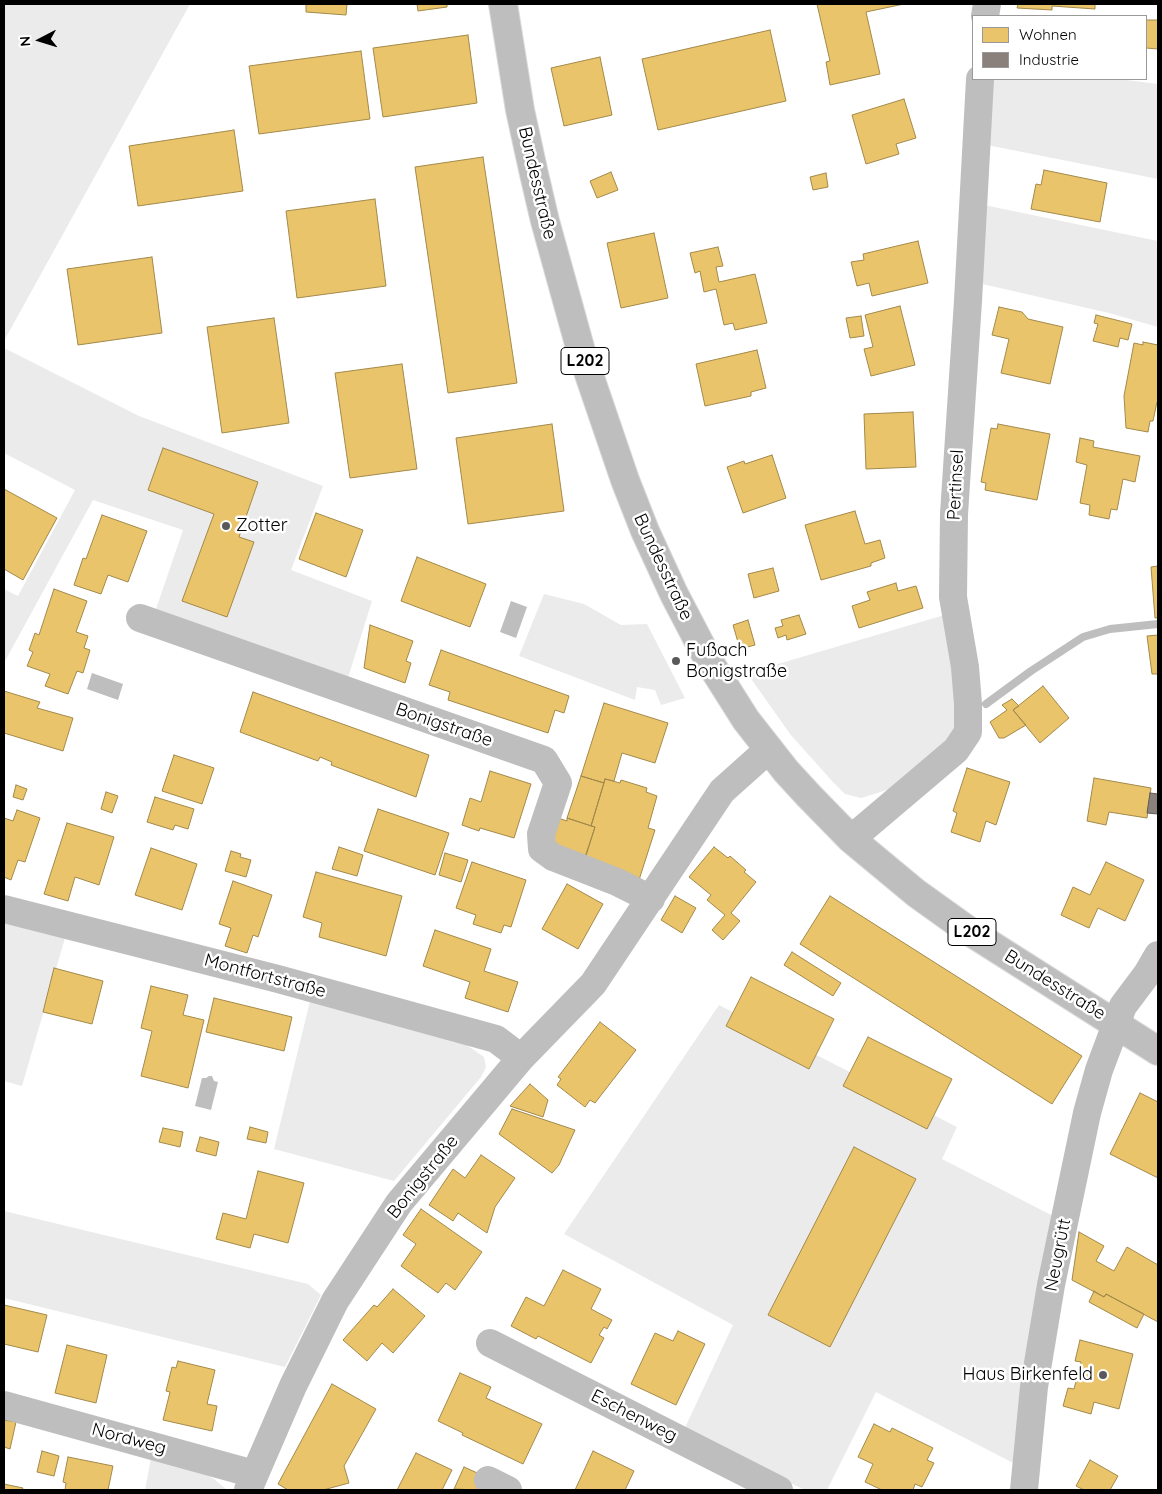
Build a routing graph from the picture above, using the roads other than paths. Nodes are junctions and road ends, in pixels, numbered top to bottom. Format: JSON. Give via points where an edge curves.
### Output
{"nodes":[{"id":1,"x":503,"y":4,"type":"edge"},
{"id":2,"x":980,"y":80,"type":"edge"},
{"id":3,"x":140,"y":618,"type":"dead end"},
{"id":4,"x":769,"y":749,"type":"junction"},
{"id":5,"x":851,"y":838,"type":"junction"},
{"id":6,"x":651,"y":899,"type":"junction"},
{"id":7,"x":4,"y":909,"type":"edge"},
{"id":8,"x":1158,"y":955,"type":"edge"},
{"id":9,"x":1116,"y":1024,"type":"junction"},
{"id":10,"x":1158,"y":1051,"type":"edge"},
{"id":11,"x":521,"y":1058,"type":"junction"},
{"id":12,"x":490,"y":1343,"type":"dead end"},
{"id":13,"x":4,"y":1405,"type":"edge"},
{"id":14,"x":251,"y":1482,"type":"edge"},
{"id":15,"x":779,"y":1490,"type":"edge"},
{"id":16,"x":1024,"y":1490,"type":"edge"}],
"edges":[{"from":1,"to":4,"type":"street","name":"Bundesstraße","number":"L202","via":[[520,110],[545,221],[581,351],[625,480],[674,594],[710,663],[746,720]]},
{"from":2,"to":5,"type":"street","name":"Pertinsel","via":[[954,514],[953,597],[965,668],[968,732],[956,750]]},
{"from":3,"to":6,"type":"street","name":"Bonigstraße","via":[[544,760],[558,783],[541,834],[542,849],[553,857]]},
{"from":4,"to":5,"type":"street","name":"Bundesstraße","number":"L202"},
{"from":4,"to":6,"type":"street","name":"Bonigstraße","via":[[722,791]]},
{"from":5,"to":9,"type":"street","name":"Bundesstraße","number":"L202","via":[[916,893],[970,931]]},
{"from":6,"to":11,"type":"street","name":"Bonigstraße","via":[[593,984]]},
{"from":7,"to":11,"type":"street","name":"Montfortstraße","via":[[496,1039]]},
{"from":8,"to":9,"type":"street","name":"Neugrütt","via":[[1123,1006]]},
{"from":9,"to":10,"type":"street","name":"Bundesstraße","number":"L202"},
{"from":9,"to":16,"type":"street","name":"Neugrütt","via":[[1088,1113],[1051,1285],[1034,1387]]},
{"from":11,"to":14,"type":"street","name":"Bonigstraße","via":[[399,1203],[335,1301]]},
{"from":12,"to":15,"type":"street","name":"Eschenweg"},
{"from":13,"to":14,"type":"street","name":"Nordweg"}]}
